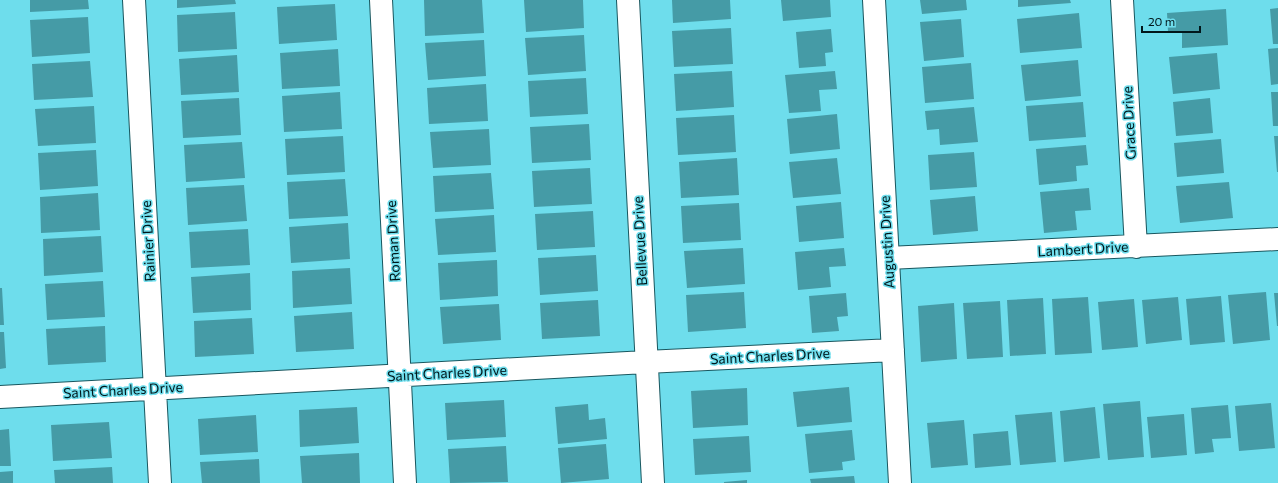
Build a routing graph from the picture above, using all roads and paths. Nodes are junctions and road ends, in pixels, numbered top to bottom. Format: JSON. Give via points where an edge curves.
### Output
{"nodes":[{"id":1,"x":134,"y":0,"type":"edge"},
{"id":2,"x":381,"y":0,"type":"edge"},
{"id":3,"x":628,"y":0,"type":"edge"},
{"id":4,"x":874,"y":0,"type":"edge"},
{"id":5,"x":1122,"y":0,"type":"edge"},
{"id":6,"x":1278,"y":239,"type":"edge"},
{"id":7,"x":1136,"y":247,"type":"junction"},
{"id":8,"x":888,"y":258,"type":"junction"},
{"id":9,"x":893,"y":350,"type":"junction"},
{"id":10,"x":646,"y":362,"type":"junction"},
{"id":11,"x":400,"y":376,"type":"junction"},
{"id":12,"x":156,"y":388,"type":"junction"},
{"id":13,"x":0,"y":397,"type":"edge"},
{"id":14,"x":160,"y":483,"type":"edge"},
{"id":15,"x":405,"y":483,"type":"edge"},
{"id":16,"x":652,"y":483,"type":"edge"},
{"id":17,"x":900,"y":483,"type":"edge"}],
"edges":[{"from":1,"to":12,"type":"street","name":"Rainier Drive"},
{"from":2,"to":11,"type":"street","name":"Roman Drive"},
{"from":3,"to":10,"type":"street","name":"Bellevue Drive"},
{"from":4,"to":8,"type":"street","name":"Augustin Drive"},
{"from":5,"to":7,"type":"street","name":"Grace Drive"},
{"from":6,"to":7,"type":"street","name":"Lambert Drive"},
{"from":7,"to":8,"type":"street","name":"Lambert Drive"},
{"from":8,"to":9,"type":"street","name":"Augustin Drive"},
{"from":9,"to":10,"type":"street","name":"Saint Charles Drive"},
{"from":9,"to":17,"type":"street","name":"Augustin Drive"},
{"from":10,"to":11,"type":"street","name":"Saint Charles Drive"},
{"from":10,"to":16,"type":"street","name":"Bellevue Drive"},
{"from":11,"to":12,"type":"street","name":"Saint Charles Drive"},
{"from":11,"to":15,"type":"street","name":"Roman Drive"},
{"from":12,"to":13,"type":"street","name":"Saint Charles Drive"},
{"from":12,"to":14,"type":"street","name":"Rainier Drive"}]}
